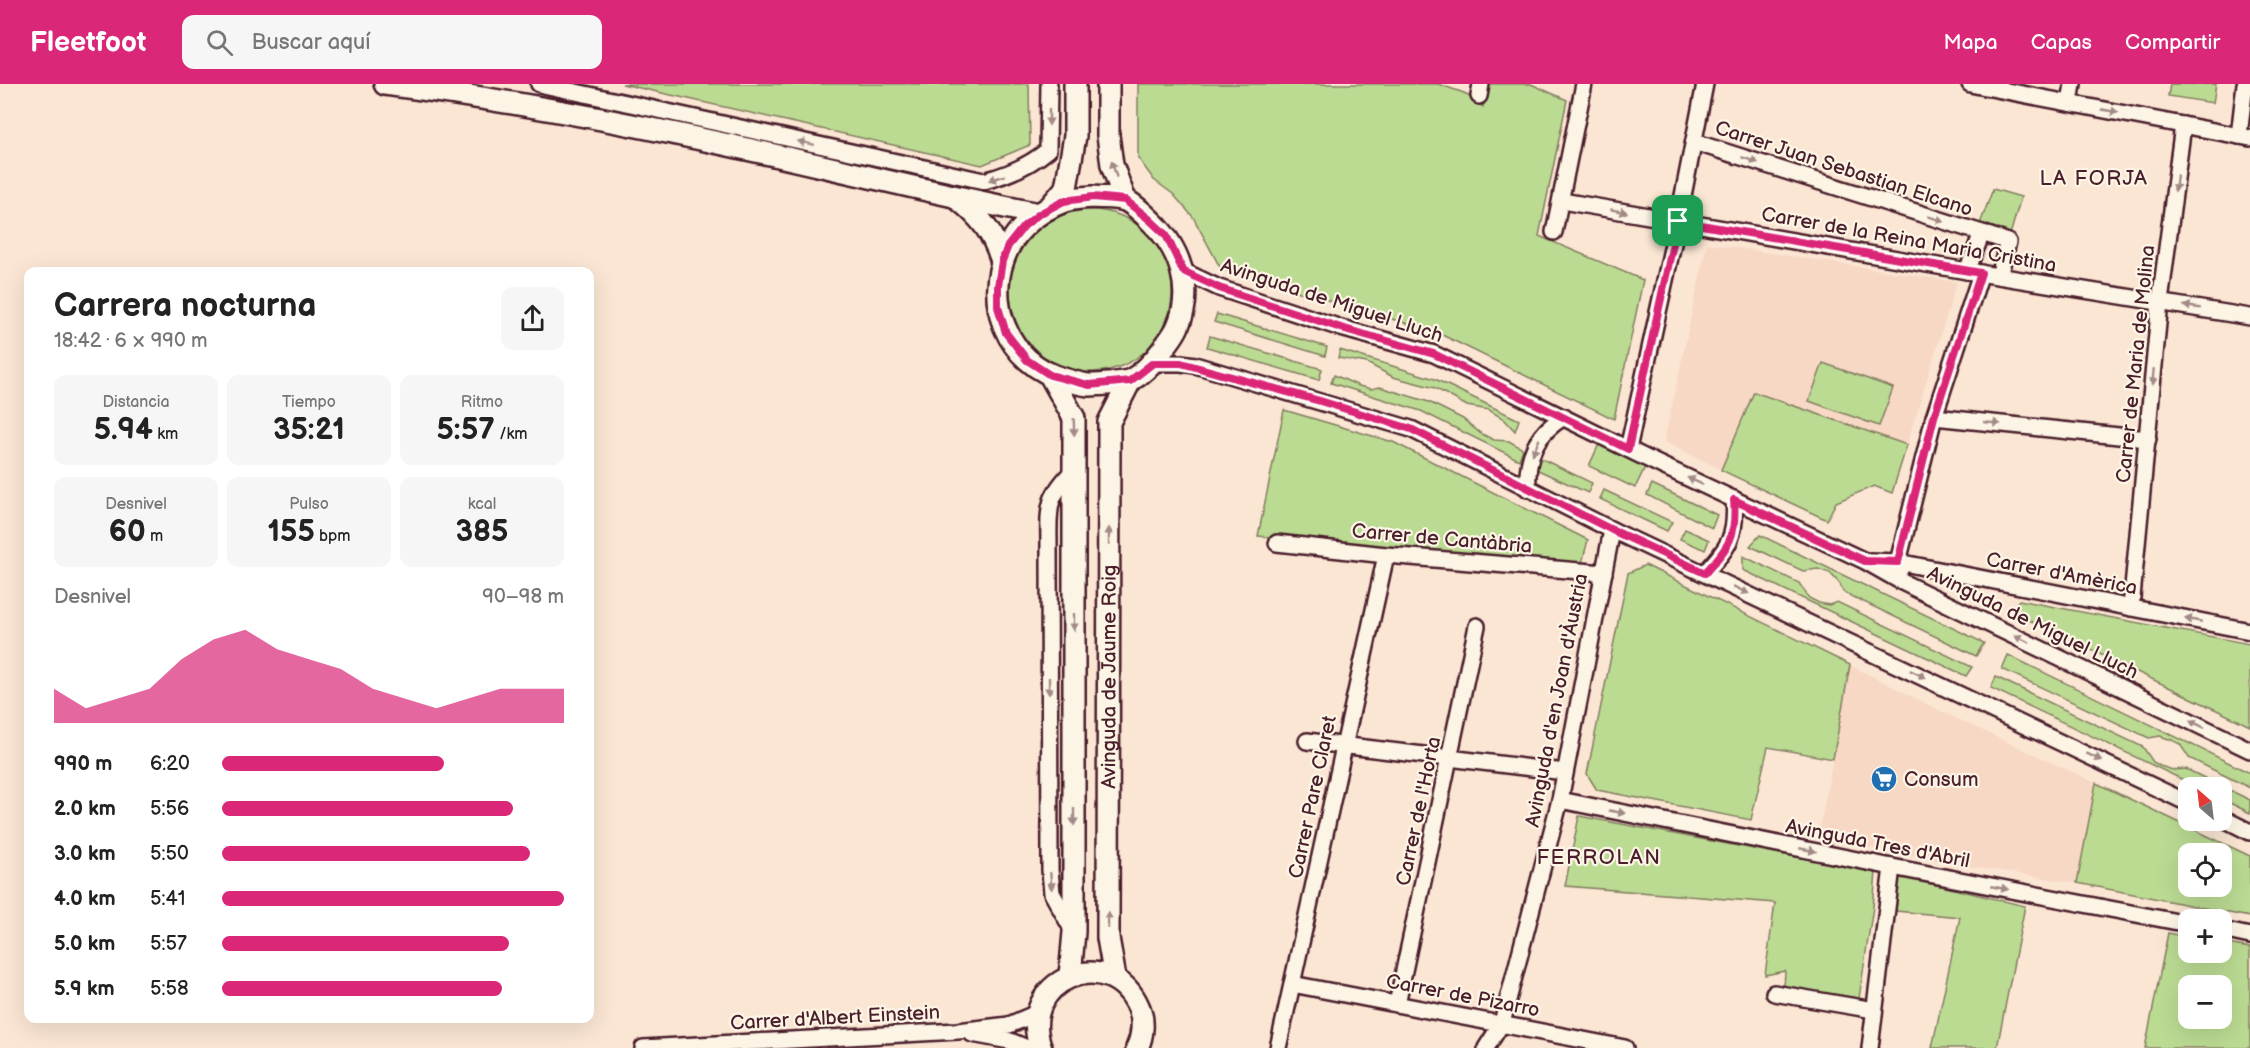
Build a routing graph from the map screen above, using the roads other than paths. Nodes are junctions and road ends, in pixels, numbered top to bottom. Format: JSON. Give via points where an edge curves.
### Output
{"nodes":[{"id":1,"x":385,"y":84,"type":"edge"},
{"id":2,"x":539,"y":84,"type":"edge"},
{"id":3,"x":1049,"y":84,"type":"edge"},
{"id":4,"x":1075,"y":84,"type":"edge"},
{"id":5,"x":1108,"y":84,"type":"edge"},
{"id":6,"x":1584,"y":84,"type":"edge"},
{"id":7,"x":1705,"y":84,"type":"edge"},
{"id":8,"x":1970,"y":84,"type":"edge"},
{"id":9,"x":2073,"y":84,"type":"edge"},
{"id":10,"x":2245,"y":84,"type":"edge"},
{"id":11,"x":2070,"y":103,"type":"junction"},
{"id":12,"x":2183,"y":125,"type":"junction"},
{"id":13,"x":2244,"y":137,"type":"edge"},
{"id":14,"x":1694,"y":142,"type":"junction"},
{"id":15,"x":958,"y":198,"type":"junction"},
{"id":16,"x":1125,"y":200,"type":"junction"},
{"id":17,"x":1562,"y":201,"type":"junction"},
{"id":18,"x":1044,"y":211,"type":"junction"},
{"id":19,"x":1678,"y":221,"type":"junction"},
{"id":20,"x":1554,"y":232,"type":"dead end"},
{"id":21,"x":1982,"y":234,"type":"junction"},
{"id":22,"x":1002,"y":261,"type":"junction"},
{"id":23,"x":1183,"y":271,"type":"junction"},
{"id":24,"x":1974,"y":272,"type":"junction"},
{"id":25,"x":1999,"y":276,"type":"junction"},
{"id":26,"x":2160,"y":302,"type":"junction"},
{"id":27,"x":2250,"y":317,"type":"edge"},
{"id":28,"x":1153,"y":363,"type":"junction"},
{"id":29,"x":1050,"y":375,"type":"junction"},
{"id":30,"x":1130,"y":381,"type":"junction"},
{"id":31,"x":1564,"y":417,"type":"junction"},
{"id":32,"x":1934,"y":417,"type":"junction"},
{"id":33,"x":2148,"y":439,"type":"junction"},
{"id":34,"x":1628,"y":449,"type":"junction"},
{"id":35,"x":1528,"y":489,"type":"junction"},
{"id":36,"x":1734,"y":500,"type":"junction"},
{"id":37,"x":1612,"y":530,"type":"junction"},
{"id":38,"x":1276,"y":543,"type":"dead end"},
{"id":39,"x":1386,"y":555,"type":"junction"},
{"id":40,"x":1865,"y":561,"type":"junction"},
{"id":41,"x":1898,"y":562,"type":"junction"},
{"id":42,"x":1604,"y":573,"type":"junction"},
{"id":43,"x":1705,"y":573,"type":"junction"},
{"id":44,"x":1902,"y":582,"type":"junction"},
{"id":45,"x":2131,"y":608,"type":"junction"},
{"id":46,"x":1477,"y":626,"type":"dead end"},
{"id":47,"x":2250,"y":632,"type":"edge"},
{"id":48,"x":1307,"y":741,"type":"dead end"},
{"id":49,"x":1345,"y":745,"type":"junction"},
{"id":50,"x":2250,"y":750,"type":"edge"},
{"id":51,"x":1451,"y":758,"type":"junction"},
{"id":52,"x":1565,"y":772,"type":"junction"},
{"id":53,"x":2178,"y":797,"type":"edge"},
{"id":54,"x":1560,"y":800,"type":"junction"},
{"id":55,"x":2232,"y":823,"type":"edge"},
{"id":56,"x":2250,"y":832,"type":"edge"},
{"id":57,"x":1892,"y":867,"type":"junction"},
{"id":58,"x":2178,"y":922,"type":"edge"},
{"id":59,"x":2232,"y":932,"type":"edge"},
{"id":60,"x":2250,"y":936,"type":"edge"},
{"id":61,"x":1070,"y":976,"type":"junction"},
{"id":62,"x":1115,"y":978,"type":"junction"},
{"id":63,"x":1292,"y":984,"type":"junction"},
{"id":64,"x":1774,"y":993,"type":"dead end"},
{"id":65,"x":1397,"y":1004,"type":"junction"},
{"id":66,"x":1874,"y":1010,"type":"junction"},
{"id":67,"x":1037,"y":1013,"type":"junction"},
{"id":68,"x":1502,"y":1023,"type":"junction"},
{"id":69,"x":958,"y":1031,"type":"junction"},
{"id":70,"x":1141,"y":1046,"type":"edge"},
{"id":71,"x":643,"y":1048,"type":"edge"},
{"id":72,"x":1027,"y":1048,"type":"edge"},
{"id":73,"x":1041,"y":1048,"type":"edge"},
{"id":74,"x":1278,"y":1048,"type":"edge"},
{"id":75,"x":1486,"y":1048,"type":"edge"},
{"id":76,"x":1625,"y":1048,"type":"edge"},
{"id":77,"x":1870,"y":1048,"type":"edge"}],
"edges":[{"from":1,"to":15,"type":"main road","via":[[566,112],[735,146]]},
{"from":3,"to":2,"type":"street","one_way":true,"via":[[1048,150],[1006,175],[984,181]]},
{"from":4,"to":18,"type":"main road","via":[[1075,136],[1066,188]]},
{"from":16,"to":5,"type":"main road","one_way":true,"via":[[1112,165]]},
{"from":6,"to":17,"type":"street"},
{"from":7,"to":14,"type":"street"},
{"from":8,"to":11,"type":"street"},
{"from":9,"to":11,"type":"street"},
{"from":10,"to":13,"type":"street"},
{"from":11,"to":12,"type":"street","one_way":true},
{"from":12,"to":13,"type":"street"},
{"from":12,"to":26,"type":"street","name":"Carrer de Maria de Molina","one_way":true},
{"from":14,"to":19,"type":"street"},
{"from":14,"to":21,"type":"street","name":"Carrer Juan Sebastian Elcano","one_way":true},
{"from":15,"to":18,"type":"main road"},
{"from":15,"to":22,"type":"main road","via":[[977,214],[995,241]]},
{"from":16,"to":18,"type":"main road","via":[[1093,197],[1064,201]]},
{"from":16,"to":23,"type":"main road","via":[[1166,235]]},
{"from":17,"to":19,"type":"street","name":"Carrer de la Reina Maria Cristina","one_way":true},
{"from":17,"to":20,"type":"street"},
{"from":18,"to":22,"type":"main road","via":[[1024,226]]},
{"from":19,"to":24,"type":"street","name":"Carrer de la Reina Maria Cristina"},
{"from":19,"to":34,"type":"street"},
{"from":21,"to":24,"type":"street","name":"Carrer Juan Sebastian Elcano"},
{"from":21,"to":25,"type":"street","name":"Carrer Juan Sebastian Elcano","via":[[2008,242]]},
{"from":22,"to":29,"type":"main road","via":[[998,307],[1006,333],[1027,360]]},
{"from":23,"to":28,"type":"main road","via":[[1185,296],[1178,327]]},
{"from":23,"to":31,"type":"street","name":"Avinguda de Miguel Lluch","via":[[1219,288],[1434,354]]},
{"from":24,"to":25,"type":"street","name":"Carrer de la Reina Maria Cristina"},
{"from":24,"to":32,"type":"street","name":"Carrer Juan Sebastian Elcano"},
{"from":25,"to":26,"type":"street","name":"Carrer de la Reina Maria Cristina"},
{"from":27,"to":26,"type":"street","name":"Carrer de la Reina Maria Cristina","one_way":true},
{"from":26,"to":33,"type":"street","name":"Carrer de Maria de Molina","one_way":true},
{"from":28,"to":30,"type":"main road"},
{"from":28,"to":35,"type":"street","via":[[1195,365],[1411,429]]},
{"from":29,"to":30,"type":"main road","via":[[1089,385]]},
{"from":29,"to":61,"type":"main road","name":"Avinguda de Jaume Roig","one_way":true,"via":[[1074,418],[1074,932]]},
{"from":62,"to":30,"type":"main road","name":"Avinguda de Jaume Roig","one_way":true,"via":[[1108,938],[1109,422]]},
{"from":31,"to":34,"type":"street","name":"Avinguda de Miguel Lluch"},
{"from":31,"to":35,"type":"street","one_way":true,"via":[[1549,426],[1535,445],[1527,476]]},
{"from":32,"to":33,"type":"street","one_way":true},
{"from":32,"to":41,"type":"street","name":"Carrer Juan Sebastian Elcano"},
{"from":33,"to":45,"type":"street","name":"Carrer de Maria de Molina"},
{"from":36,"to":34,"type":"street","name":"Avinguda de Miguel Lluch","one_way":true},
{"from":35,"to":37,"type":"street"},
{"from":36,"to":40,"type":"street","name":"Avinguda de Miguel Lluch"},
{"from":36,"to":43,"type":"street","via":[[1735,527],[1729,544]]},
{"from":37,"to":42,"type":"street","name":"Avinguda d'en Joan d'Àustria"},
{"from":37,"to":43,"type":"street"},
{"from":38,"to":39,"type":"street","name":"Carrer de Cantàbria"},
{"from":39,"to":42,"type":"street","name":"Carrer de Cantàbria"},
{"from":39,"to":49,"type":"street","name":"Carrer Pare Claret"},
{"from":40,"to":41,"type":"street","name":"Carrer d'Amèrica"},
{"from":40,"to":44,"type":"street","name":"Avinguda de Miguel Lluch"},
{"from":41,"to":44,"type":"street"},
{"from":41,"to":45,"type":"street","name":"Carrer d'Amèrica"},
{"from":42,"to":52,"type":"street","name":"Avinguda d'en Joan d'Àustria"},
{"from":43,"to":53,"type":"street","one_way":true},
{"from":50,"to":44,"type":"street","name":"Avinguda de Miguel Lluch","one_way":true},
{"from":47,"to":45,"type":"street","name":"Carrer d'Amèrica","one_way":true},
{"from":46,"to":51,"type":"street","name":"Carrer de l'Horta"},
{"from":48,"to":49,"type":"street"},
{"from":49,"to":51,"type":"street"},
{"from":49,"to":63,"type":"street","name":"Carrer Pare Claret"},
{"from":51,"to":52,"type":"street"},
{"from":51,"to":65,"type":"street","name":"Carrer de l'Horta"},
{"from":52,"to":54,"type":"street","name":"Avinguda d'en Joan d'Àustria"},
{"from":54,"to":57,"type":"street","name":"Avinguda Tres d'Abril","one_way":true},
{"from":54,"to":68,"type":"street","name":"Avinguda d'en Joan d'Àustria"},
{"from":55,"to":56,"type":"street"},
{"from":57,"to":58,"type":"street","name":"Avinguda Tres d'Abril","one_way":true},
{"from":57,"to":66,"type":"street"},
{"from":59,"to":60,"type":"street"},
{"from":61,"to":62,"type":"main road","via":[[1093,972]]},
{"from":61,"to":67,"type":"main road","via":[[1048,990]]},
{"from":62,"to":70,"type":"main road","via":[[1133,994],[1142,1017]]},
{"from":63,"to":65,"type":"street","name":"Carrer de Pizarro"},
{"from":63,"to":74,"type":"street","name":"Carrer Pare Claret"},
{"from":64,"to":66,"type":"street"},
{"from":65,"to":68,"type":"street","name":"Carrer de Pizarro"},
{"from":66,"to":77,"type":"street"},
{"from":67,"to":69,"type":"street","name":"Carrer d'Albert Einstein","via":[[1009,1025]]},
{"from":67,"to":73,"type":"main road","via":[[1036,1035]]},
{"from":68,"to":75,"type":"street","name":"Avinguda d'en Joan d'Àustria"},
{"from":68,"to":76,"type":"street","name":"Carrer de Pizarro"},
{"from":69,"to":71,"type":"street","name":"Carrer d'Albert Einstein"},
{"from":69,"to":72,"type":"street","name":"Carrer d'Albert Einstein"}]}
